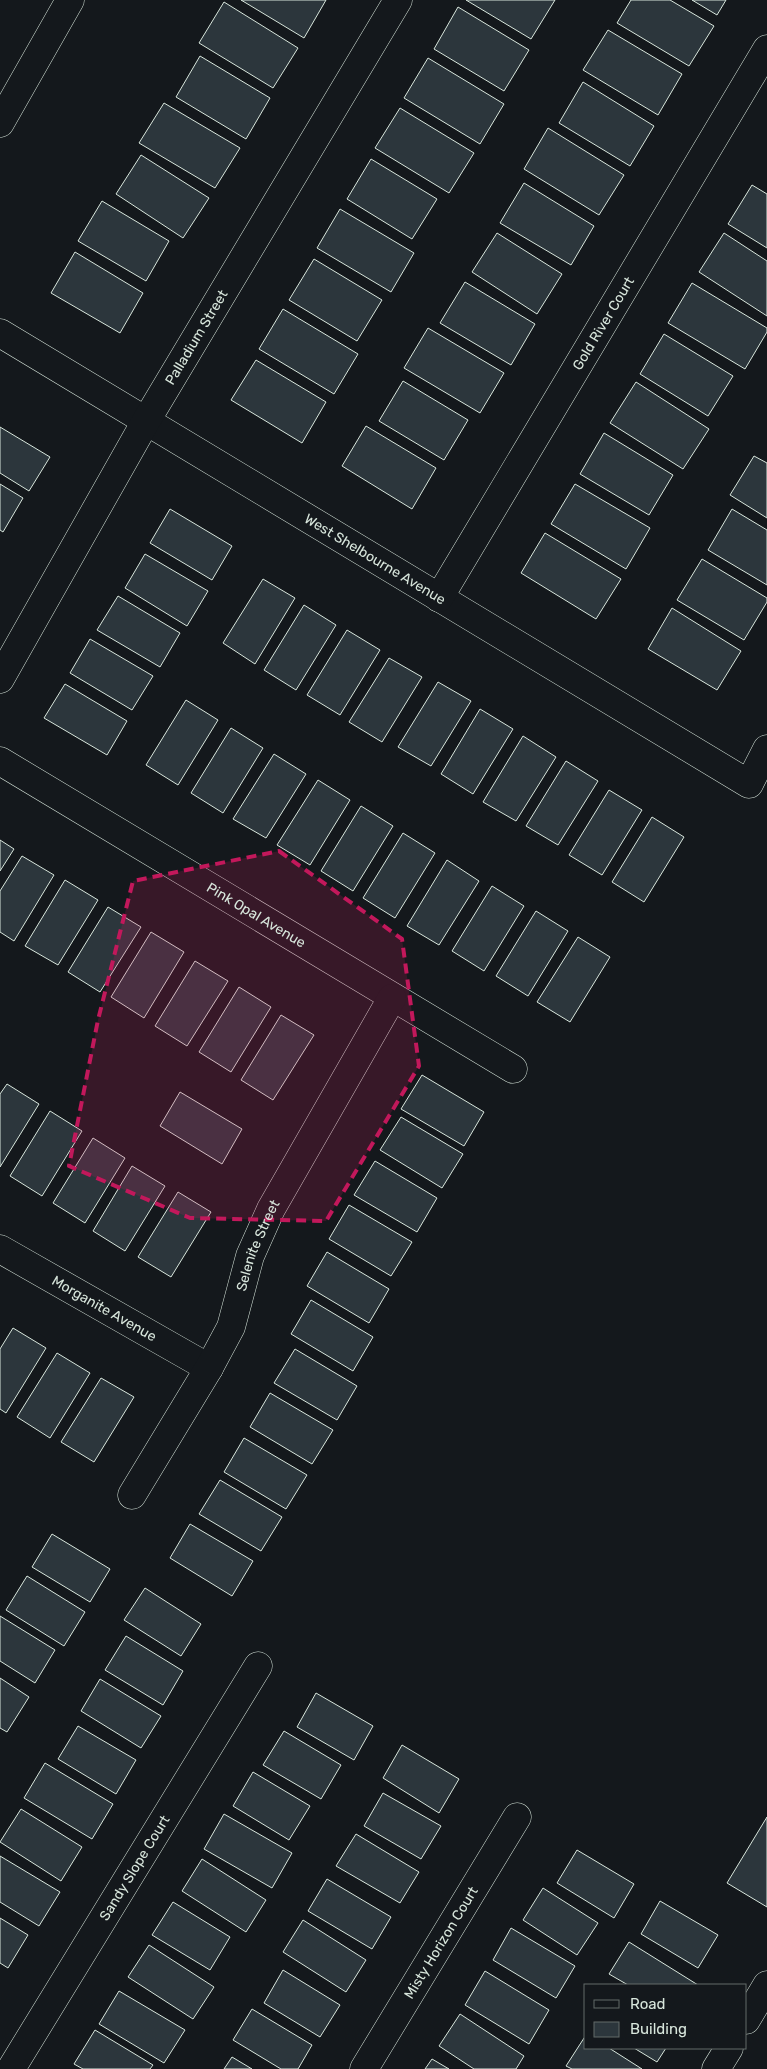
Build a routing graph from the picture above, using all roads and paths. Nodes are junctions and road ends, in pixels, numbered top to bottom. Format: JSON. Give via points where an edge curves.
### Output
{"nodes":[{"id":1,"x":70,"y":0,"type":"edge"},
{"id":2,"x":398,"y":0,"type":"edge"},
{"id":3,"x":767,"y":49,"type":"edge"},
{"id":4,"x":0,"y":123,"type":"edge"},
{"id":5,"x":0,"y":333,"type":"edge"},
{"id":6,"x":146,"y":421,"type":"junction"},
{"id":7,"x":440,"y":598,"type":"junction"},
{"id":8,"x":0,"y":679,"type":"edge"},
{"id":9,"x":767,"y":749,"type":"edge"},
{"id":10,"x":0,"y":761,"type":"edge"},
{"id":11,"x":392,"y":998,"type":"junction"},
{"id":12,"x":513,"y":1069,"type":"dead end"},
{"id":13,"x":0,"y":1249,"type":"edge"},
{"id":14,"x":209,"y":1368,"type":"junction"},
{"id":15,"x":132,"y":1495,"type":"dead end"},
{"id":16,"x":258,"y":1666,"type":"dead end"},
{"id":17,"x":517,"y":1817,"type":"dead end"},
{"id":18,"x":767,"y":1985,"type":"edge"},
{"id":19,"x":747,"y":2018,"type":"edge"},
{"id":20,"x":728,"y":2049,"type":"edge"},
{"id":21,"x":11,"y":2069,"type":"edge"},
{"id":22,"x":364,"y":2069,"type":"edge"},
{"id":23,"x":716,"y":2069,"type":"edge"}],
"edges":[{"from":1,"to":4,"type":"street"},
{"from":2,"to":6,"type":"street","name":"Palladium Street"},
{"from":3,"to":7,"type":"street","name":"Gold River Court"},
{"from":5,"to":6,"type":"street","name":"West Shelbourne Avenue"},
{"from":6,"to":7,"type":"street","name":"West Shelbourne Avenue"},
{"from":6,"to":8,"type":"street","name":"Palladium Street"},
{"from":7,"to":9,"type":"street","name":"West Shelbourne Avenue","via":[[749,784]]},
{"from":10,"to":11,"type":"street","name":"Pink Opal Avenue"},
{"from":11,"to":12,"type":"street","name":"Pink Opal Avenue"},
{"from":11,"to":14,"type":"street","name":"Selenite Street","via":[[271,1209],[250,1256],[230,1326]]},
{"from":13,"to":14,"type":"street","name":"Morganite Avenue"},
{"from":14,"to":15,"type":"street","name":"Selenite Street"},
{"from":16,"to":21,"type":"street","name":"Sandy Slope Court"},
{"from":17,"to":22,"type":"street","name":"Misty Horizon Court"},
{"from":18,"to":19,"type":"street"},
{"from":20,"to":23,"type":"street"}]}
